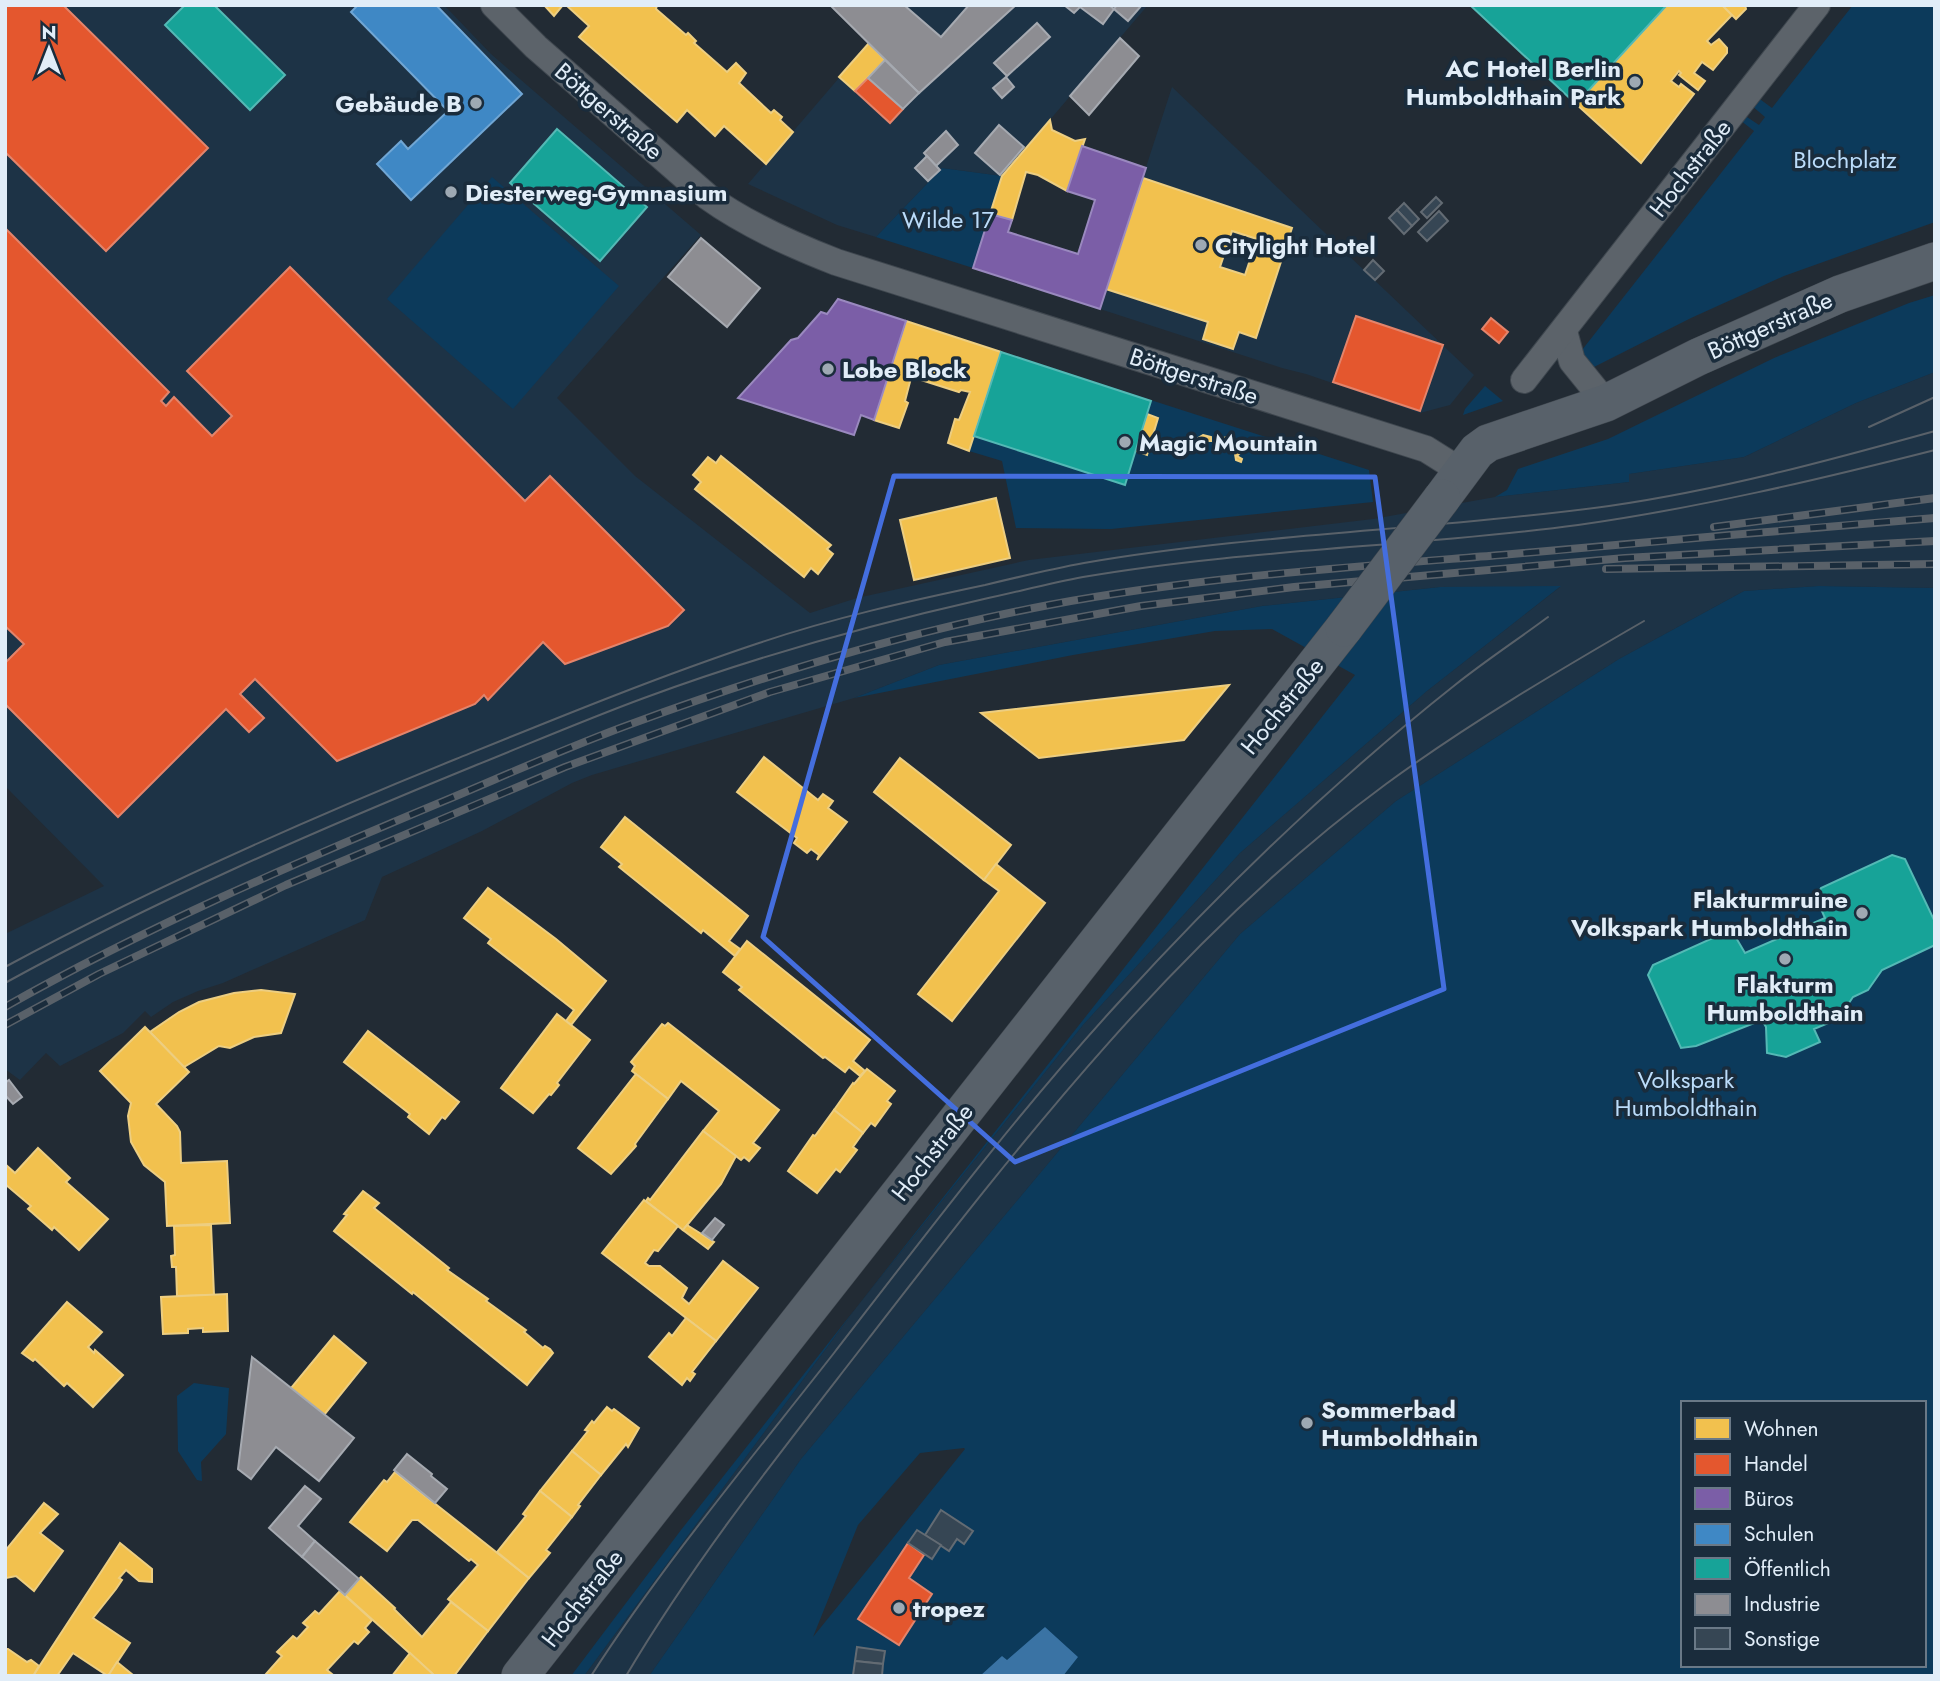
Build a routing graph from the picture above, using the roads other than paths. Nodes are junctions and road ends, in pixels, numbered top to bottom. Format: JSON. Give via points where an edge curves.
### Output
{"nodes":[{"id":1,"x":494,"y":5,"type":"edge"},
{"id":2,"x":1817,"y":5,"type":"edge"},
{"id":3,"x":1935,"y":261,"type":"edge"},
{"id":4,"x":1564,"y":331,"type":"junction"},
{"id":5,"x":1524,"y":380,"type":"dead end"},
{"id":6,"x":1606,"y":403,"type":"junction"},
{"id":7,"x":1452,"y":484,"type":"junction"},
{"id":8,"x":520,"y":1676,"type":"edge"}],
"edges":[{"from":1,"to":7,"type":"street","name":"Böttgerstraße","via":[[708,197],[786,241],[836,262],[1426,449]]},
{"from":2,"to":4,"type":"street","name":"Hochstraße"},
{"from":3,"to":6,"type":"street","name":"Böttgerstraße","via":[[1840,294]]},
{"from":4,"to":5,"type":"street","name":"Hochstraße"},
{"from":4,"to":6,"type":"street","via":[[1572,361]]},
{"from":6,"to":7,"type":"street","name":"Böttgerstraße","via":[[1488,443]]},
{"from":7,"to":8,"type":"street","name":"Hochstraße","bridge":true,"via":[[1344,628]]}]}
